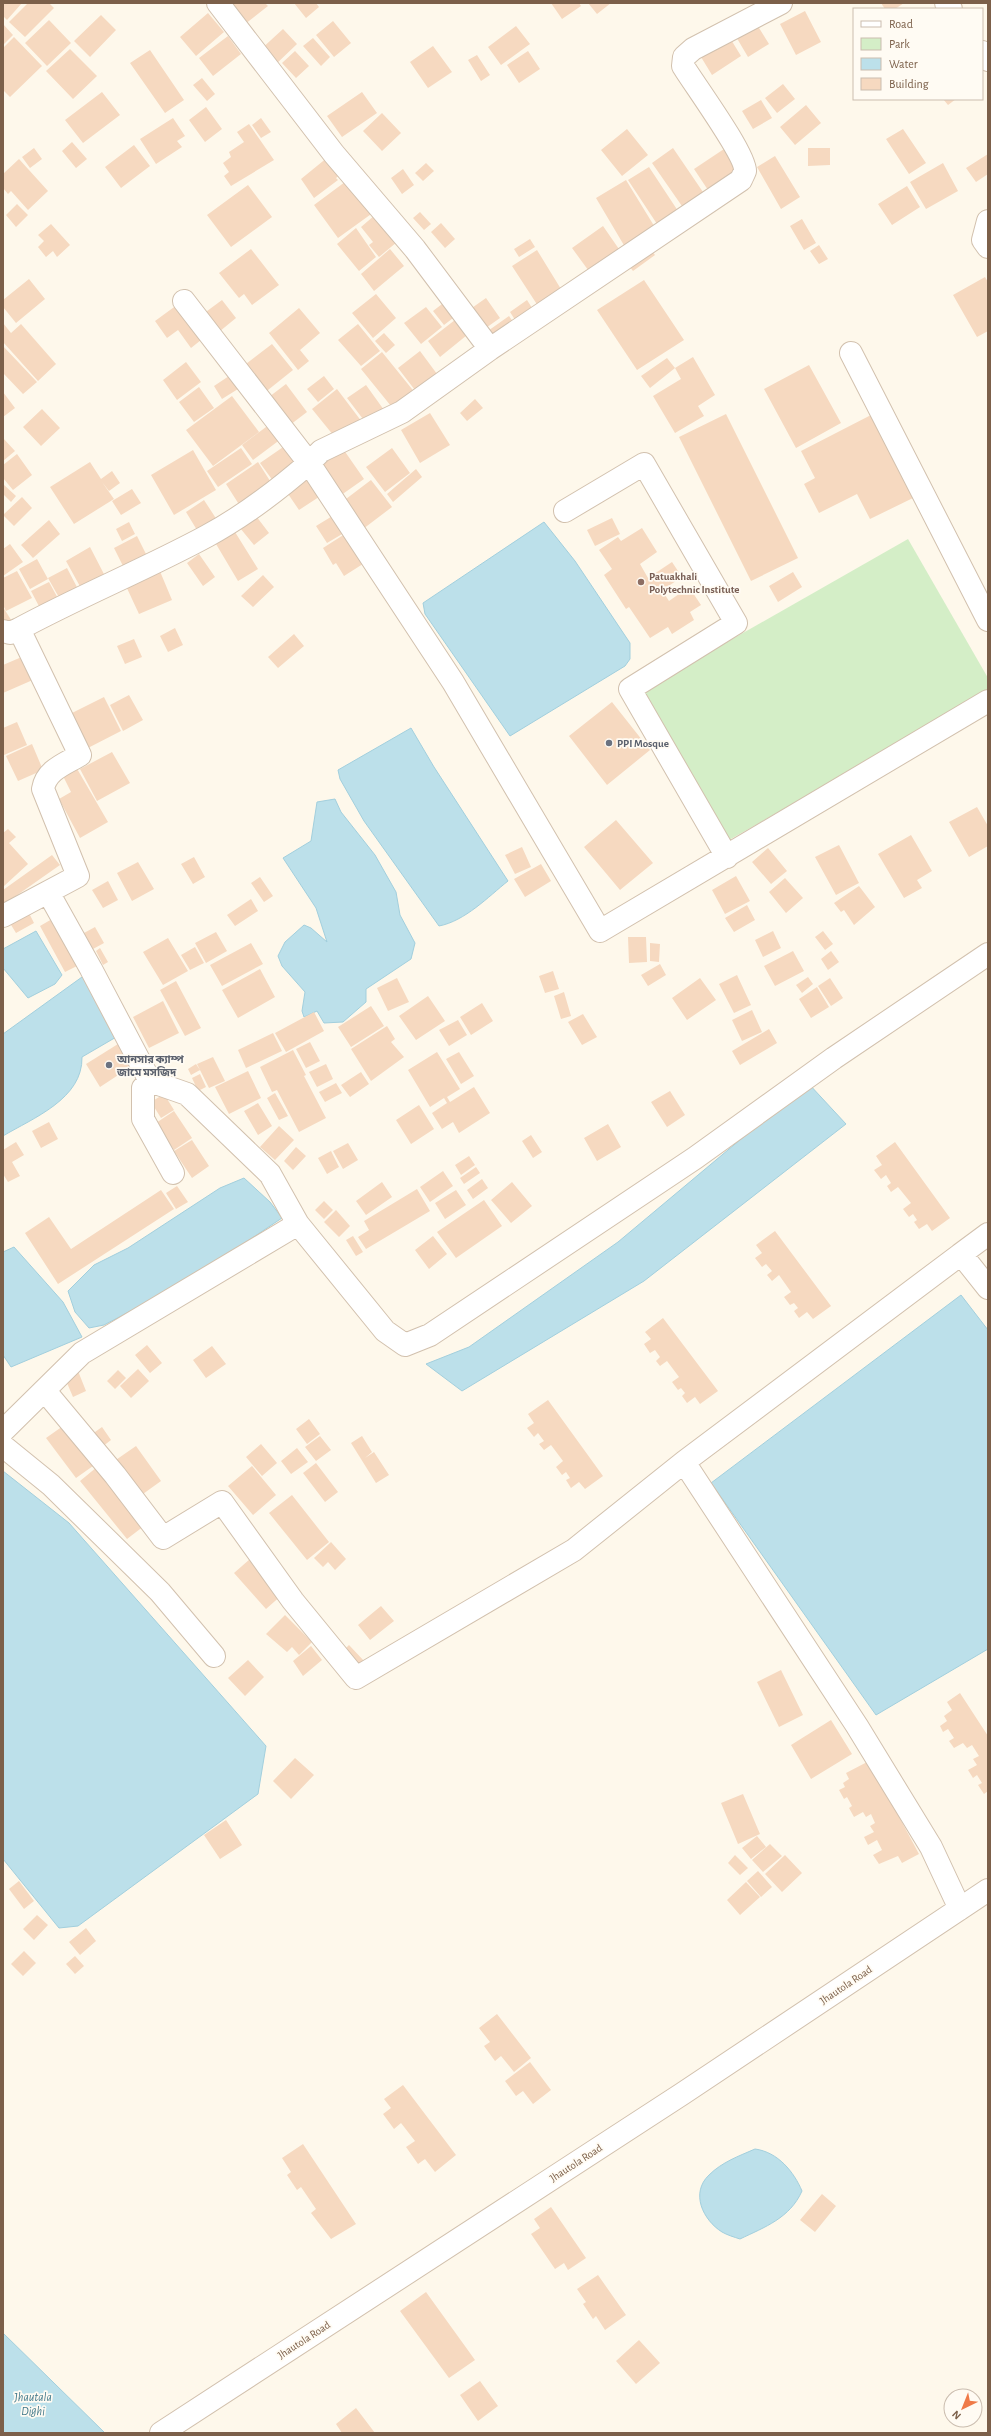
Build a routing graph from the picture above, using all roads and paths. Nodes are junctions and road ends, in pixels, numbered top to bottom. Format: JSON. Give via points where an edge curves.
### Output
{"nodes":[{"id":1,"x":218,"y":3,"type":"edge"},
{"id":2,"x":781,"y":3,"type":"edge"},
{"id":3,"x":988,"y":221,"type":"edge"},
{"id":4,"x":988,"y":247,"type":"edge"},
{"id":5,"x":184,"y":301,"type":"dead end"},
{"id":6,"x":490,"y":349,"type":"junction"},
{"id":7,"x":850,"y":352,"type":"dead end"},
{"id":8,"x":309,"y":463,"type":"junction"},
{"id":9,"x":565,"y":511,"type":"dead end"},
{"id":10,"x":988,"y":620,"type":"edge"},
{"id":11,"x":11,"y":630,"type":"edge"},
{"id":12,"x":988,"y":701,"type":"edge"},
{"id":13,"x":727,"y":857,"type":"junction"},
{"id":14,"x":48,"y":892,"type":"junction"},
{"id":15,"x":3,"y":916,"type":"edge"},
{"id":16,"x":988,"y":954,"type":"edge"},
{"id":17,"x":150,"y":1081,"type":"junction"},
{"id":18,"x":173,"y":1173,"type":"dead end"},
{"id":19,"x":298,"y":1224,"type":"junction"},
{"id":20,"x":988,"y":1234,"type":"edge"},
{"id":21,"x":961,"y":1254,"type":"junction"},
{"id":22,"x":988,"y":1288,"type":"edge"},
{"id":23,"x":45,"y":1391,"type":"junction"},
{"id":24,"x":3,"y":1431,"type":"edge"},
{"id":25,"x":3,"y":1446,"type":"edge"},
{"id":26,"x":684,"y":1462,"type":"junction"},
{"id":27,"x":214,"y":1656,"type":"dead end"},
{"id":28,"x":988,"y":1890,"type":"edge"},
{"id":29,"x":960,"y":1909,"type":"junction"},
{"id":30,"x":161,"y":2433,"type":"edge"}],
"edges":[{"from":1,"to":6,"type":"street","via":[[334,154],[415,249]]},
{"from":2,"to":6,"type":"street","via":[[699,46],[684,57],[683,66],[734,145],[742,162],[745,171],[741,180]]},
{"from":3,"to":4,"type":"street","via":[[983,240]]},
{"from":5,"to":8,"type":"street"},
{"from":6,"to":8,"type":"street","via":[[402,412],[322,451]]},
{"from":7,"to":10,"type":"street"},
{"from":8,"to":11,"type":"street","via":[[278,490],[208,536]]},
{"from":8,"to":13,"type":"street","via":[[452,682],[600,931]]},
{"from":9,"to":13,"type":"street","via":[[644,464],[736,623],[630,689]]},
{"from":11,"to":14,"type":"street","via":[[80,755],[50,772],[44,780],[43,790],[78,876]]},
{"from":12,"to":13,"type":"street"},
{"from":14,"to":15,"type":"street"},
{"from":14,"to":17,"type":"street"},
{"from":16,"to":19,"type":"street","via":[[834,1058],[695,1158],[430,1336],[405,1345],[385,1331]]},
{"from":17,"to":18,"type":"street","via":[[143,1088],[143,1118]]},
{"from":17,"to":19,"type":"street","via":[[187,1094],[270,1174]]},
{"from":19,"to":23,"type":"street","via":[[82,1353]]},
{"from":20,"to":21,"type":"street"},
{"from":21,"to":22,"type":"street"},
{"from":21,"to":26,"type":"street"},
{"from":23,"to":24,"type":"street"},
{"from":23,"to":26,"type":"street","via":[[115,1475],[163,1538],[222,1502],[294,1601],[356,1678],[574,1550]]},
{"from":25,"to":27,"type":"street","via":[[51,1485],[160,1592]]},
{"from":26,"to":29,"type":"street","via":[[857,1726],[931,1846]]},
{"from":28,"to":29,"type":"street","name":"Jhautola Road"},
{"from":29,"to":30,"type":"street","name":"Jhautola Road","via":[[682,2094]]}]}
